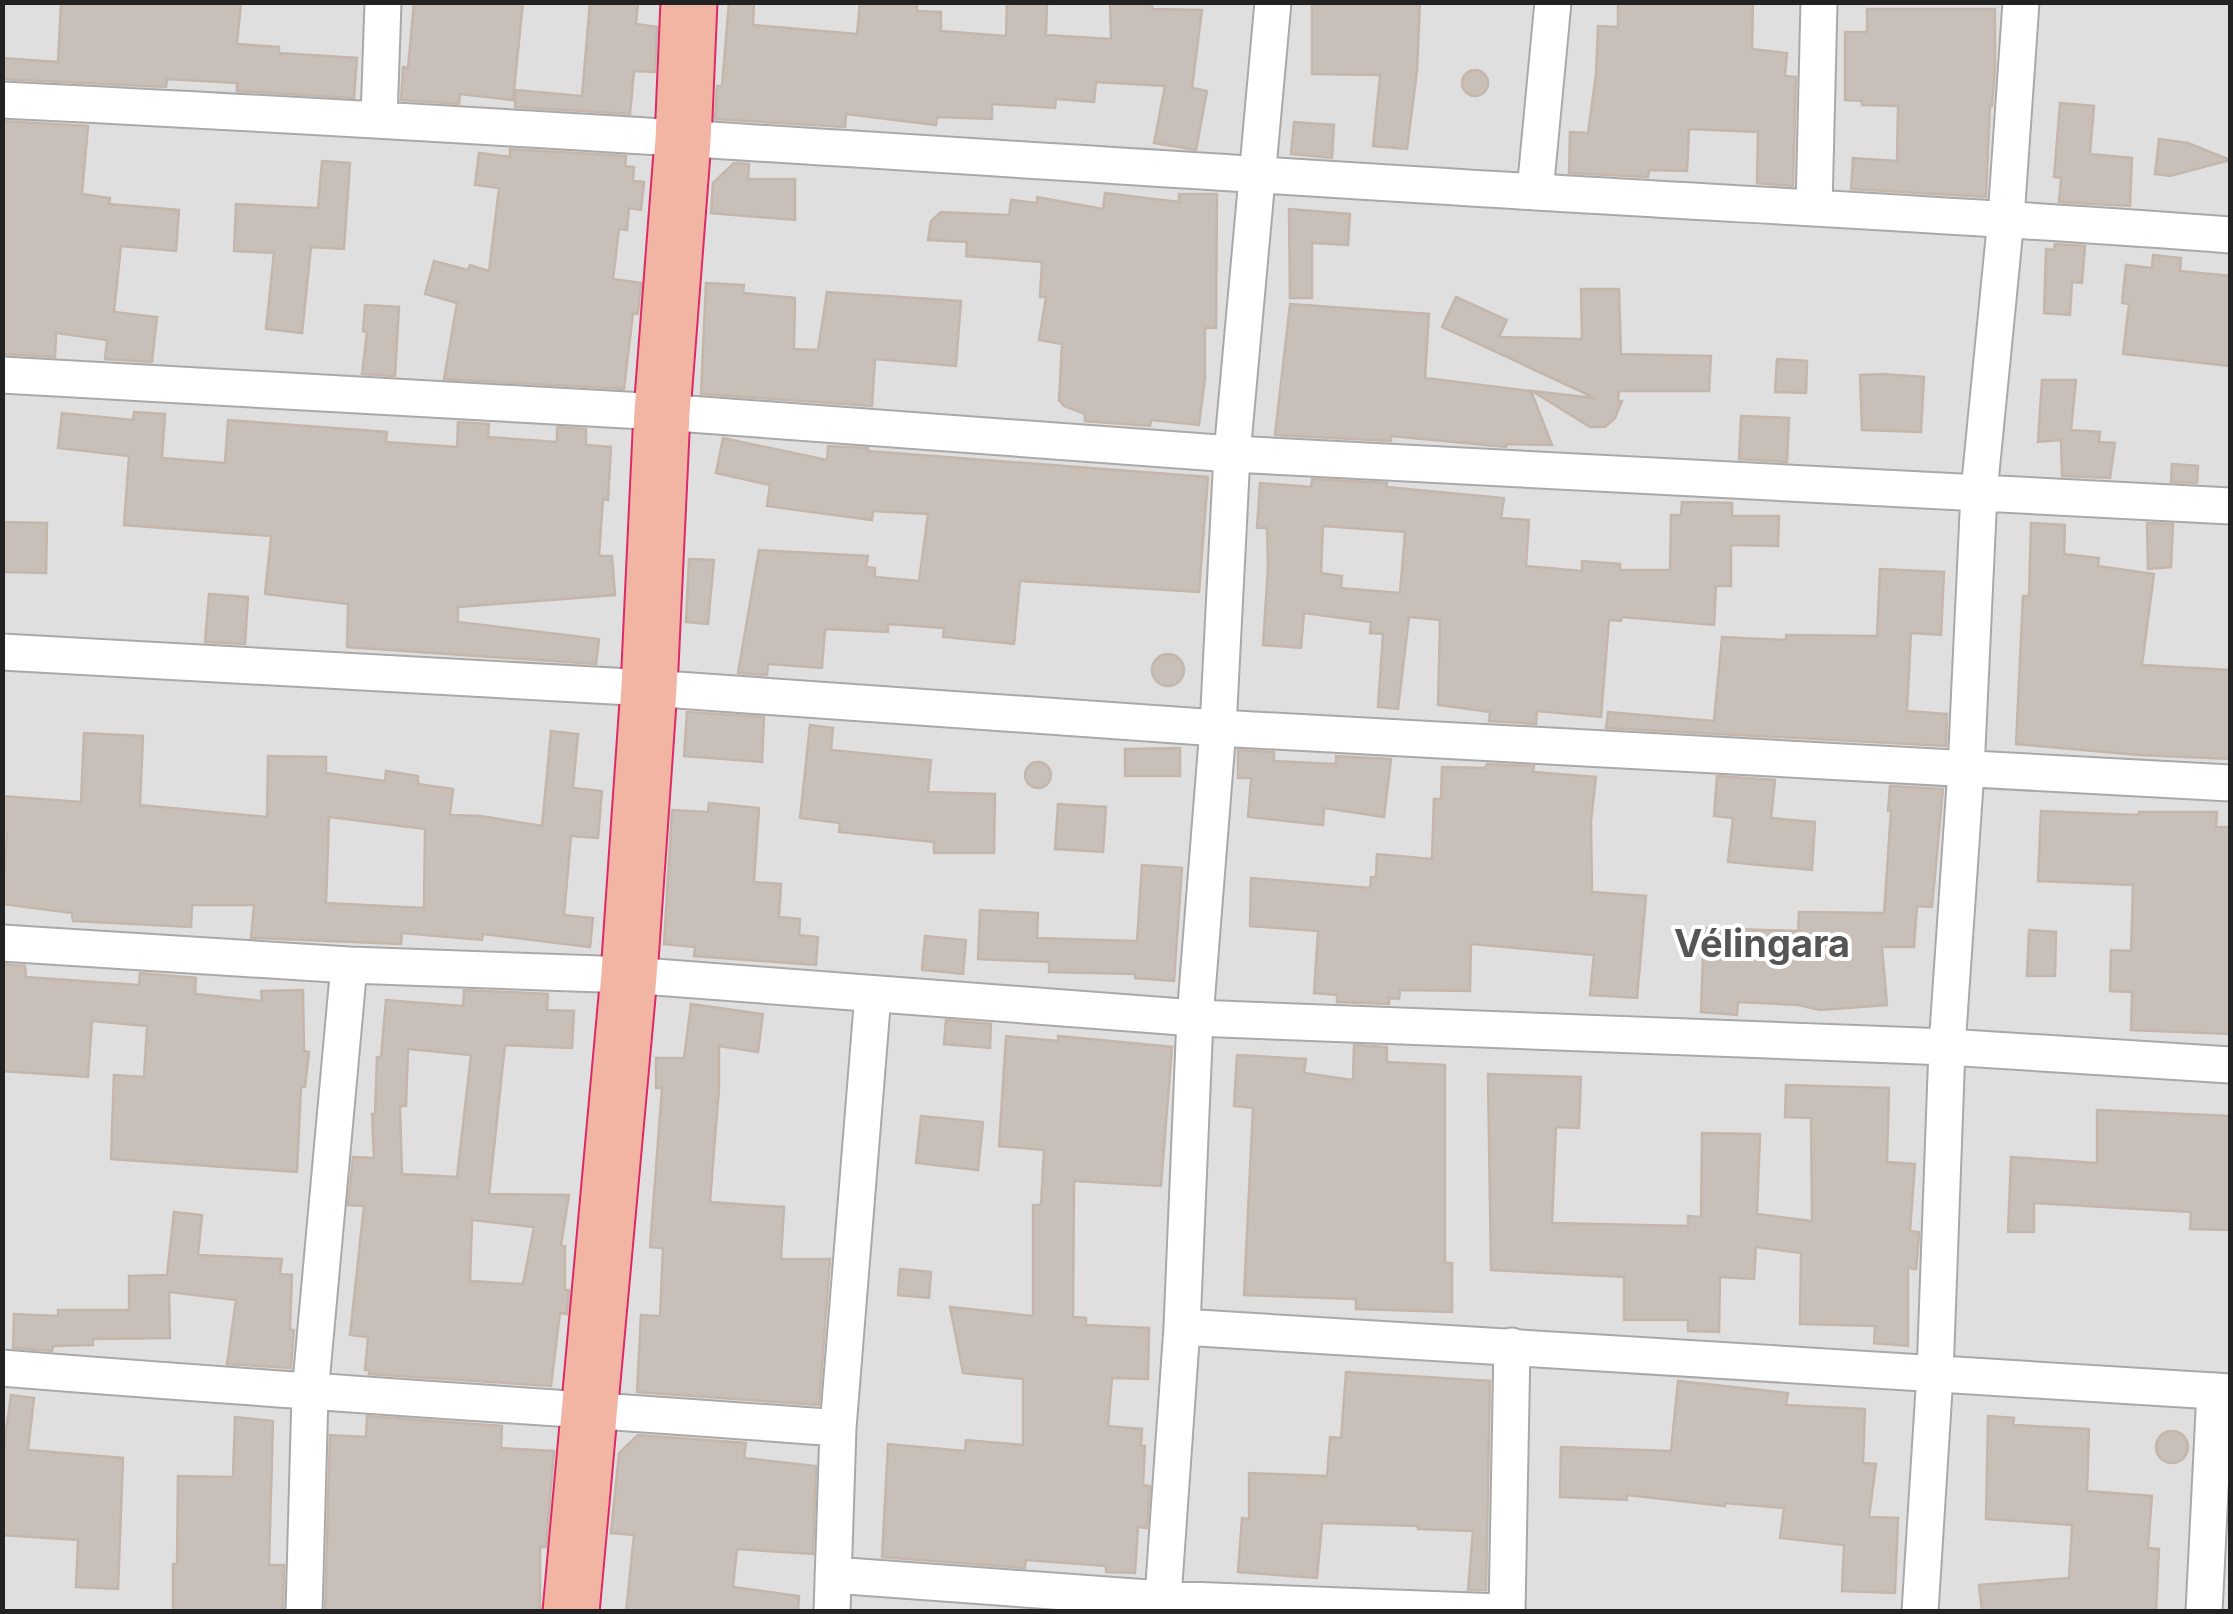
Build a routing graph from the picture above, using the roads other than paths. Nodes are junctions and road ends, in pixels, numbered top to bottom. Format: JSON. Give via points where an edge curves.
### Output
{"nodes":[{"id":1,"x":384,"y":2,"type":"edge"},
{"id":2,"x":689,"y":2,"type":"edge"},
{"id":3,"x":1273,"y":2,"type":"edge"},
{"id":4,"x":1554,"y":2,"type":"edge"},
{"id":5,"x":1819,"y":2,"type":"edge"},
{"id":6,"x":2021,"y":2,"type":"edge"},
{"id":7,"x":2,"y":100,"type":"edge"},
{"id":8,"x":379,"y":118,"type":"junction"},
{"id":9,"x":683,"y":140,"type":"junction"},
{"id":10,"x":1260,"y":173,"type":"junction"},
{"id":11,"x":1535,"y":192,"type":"junction"},
{"id":12,"x":1814,"y":208,"type":"junction"},
{"id":13,"x":2006,"y":218,"type":"junction"},
{"id":14,"x":2230,"y":235,"type":"edge"},
{"id":15,"x":2,"y":375,"type":"edge"},
{"id":16,"x":662,"y":412,"type":"junction"},
{"id":17,"x":1232,"y":454,"type":"junction"},
{"id":18,"x":1979,"y":492,"type":"junction"},
{"id":19,"x":2230,"y":506,"type":"edge"},
{"id":20,"x":2,"y":652,"type":"edge"},
{"id":21,"x":649,"y":688,"type":"junction"},
{"id":22,"x":1218,"y":728,"type":"junction"},
{"id":23,"x":1966,"y":770,"type":"junction"},
{"id":24,"x":2230,"y":783,"type":"edge"},
{"id":25,"x":2,"y":943,"type":"edge"},
{"id":26,"x":350,"y":965,"type":"junction"},
{"id":27,"x":628,"y":975,"type":"junction"},
{"id":28,"x":873,"y":994,"type":"junction"},
{"id":29,"x":1195,"y":1018,"type":"junction"},
{"id":30,"x":1947,"y":1047,"type":"junction"},
{"id":31,"x":2230,"y":1065,"type":"edge"},
{"id":32,"x":1182,"y":1327,"type":"junction"},
{"id":33,"x":1512,"y":1346,"type":"junction"},
{"id":34,"x":2,"y":1368,"type":"edge"},
{"id":35,"x":1935,"y":1374,"type":"junction"},
{"id":36,"x":2223,"y":1392,"type":"edge"},
{"id":37,"x":310,"y":1394,"type":"junction"},
{"id":38,"x":590,"y":1409,"type":"junction"},
{"id":39,"x":838,"y":1428,"type":"junction"},
{"id":40,"x":833,"y":1576,"type":"junction"},
{"id":41,"x":1162,"y":1605,"type":"edge"},
{"id":42,"x":304,"y":1612,"type":"edge"},
{"id":43,"x":571,"y":1612,"type":"edge"},
{"id":44,"x":832,"y":1612,"type":"edge"},
{"id":45,"x":1504,"y":1612,"type":"edge"},
{"id":46,"x":1920,"y":1612,"type":"edge"},
{"id":47,"x":2204,"y":1612,"type":"edge"}],
"edges":[{"from":1,"to":8,"type":"street"},
{"from":2,"to":9,"type":"highway"},
{"from":3,"to":10,"type":"street"},
{"from":4,"to":11,"type":"street"},
{"from":5,"to":12,"type":"street"},
{"from":6,"to":13,"type":"street"},
{"from":7,"to":8,"type":"street"},
{"from":8,"to":9,"type":"street"},
{"from":9,"to":10,"type":"street"},
{"from":9,"to":16,"type":"highway"},
{"from":10,"to":11,"type":"street"},
{"from":10,"to":17,"type":"street"},
{"from":11,"to":12,"type":"street"},
{"from":12,"to":13,"type":"street"},
{"from":13,"to":14,"type":"street"},
{"from":13,"to":18,"type":"street"},
{"from":15,"to":16,"type":"street"},
{"from":16,"to":17,"type":"street"},
{"from":16,"to":21,"type":"highway"},
{"from":17,"to":18,"type":"street"},
{"from":17,"to":22,"type":"street"},
{"from":18,"to":19,"type":"street"},
{"from":18,"to":23,"type":"street"},
{"from":20,"to":21,"type":"street"},
{"from":21,"to":22,"type":"street"},
{"from":21,"to":27,"type":"highway"},
{"from":22,"to":23,"type":"street"},
{"from":22,"to":29,"type":"street"},
{"from":23,"to":24,"type":"street"},
{"from":23,"to":30,"type":"street"},
{"from":25,"to":26,"type":"street"},
{"from":26,"to":27,"type":"street"},
{"from":26,"to":37,"type":"street"},
{"from":27,"to":28,"type":"street"},
{"from":27,"to":38,"type":"highway"},
{"from":28,"to":29,"type":"street"},
{"from":28,"to":39,"type":"street"},
{"from":29,"to":30,"type":"street"},
{"from":29,"to":32,"type":"street"},
{"from":30,"to":31,"type":"street"},
{"from":30,"to":35,"type":"street"},
{"from":32,"to":33,"type":"street"},
{"from":32,"to":41,"type":"street"},
{"from":33,"to":35,"type":"street"},
{"from":33,"to":45,"type":"street"},
{"from":34,"to":37,"type":"street"},
{"from":35,"to":36,"type":"street"},
{"from":35,"to":46,"type":"street"},
{"from":36,"to":47,"type":"street"},
{"from":37,"to":38,"type":"street"},
{"from":37,"to":42,"type":"street"},
{"from":38,"to":39,"type":"street"},
{"from":38,"to":43,"type":"highway"},
{"from":39,"to":40,"type":"street"},
{"from":40,"to":41,"type":"street"},
{"from":40,"to":44,"type":"street"},
{"from":41,"to":45,"type":"street"}]}
